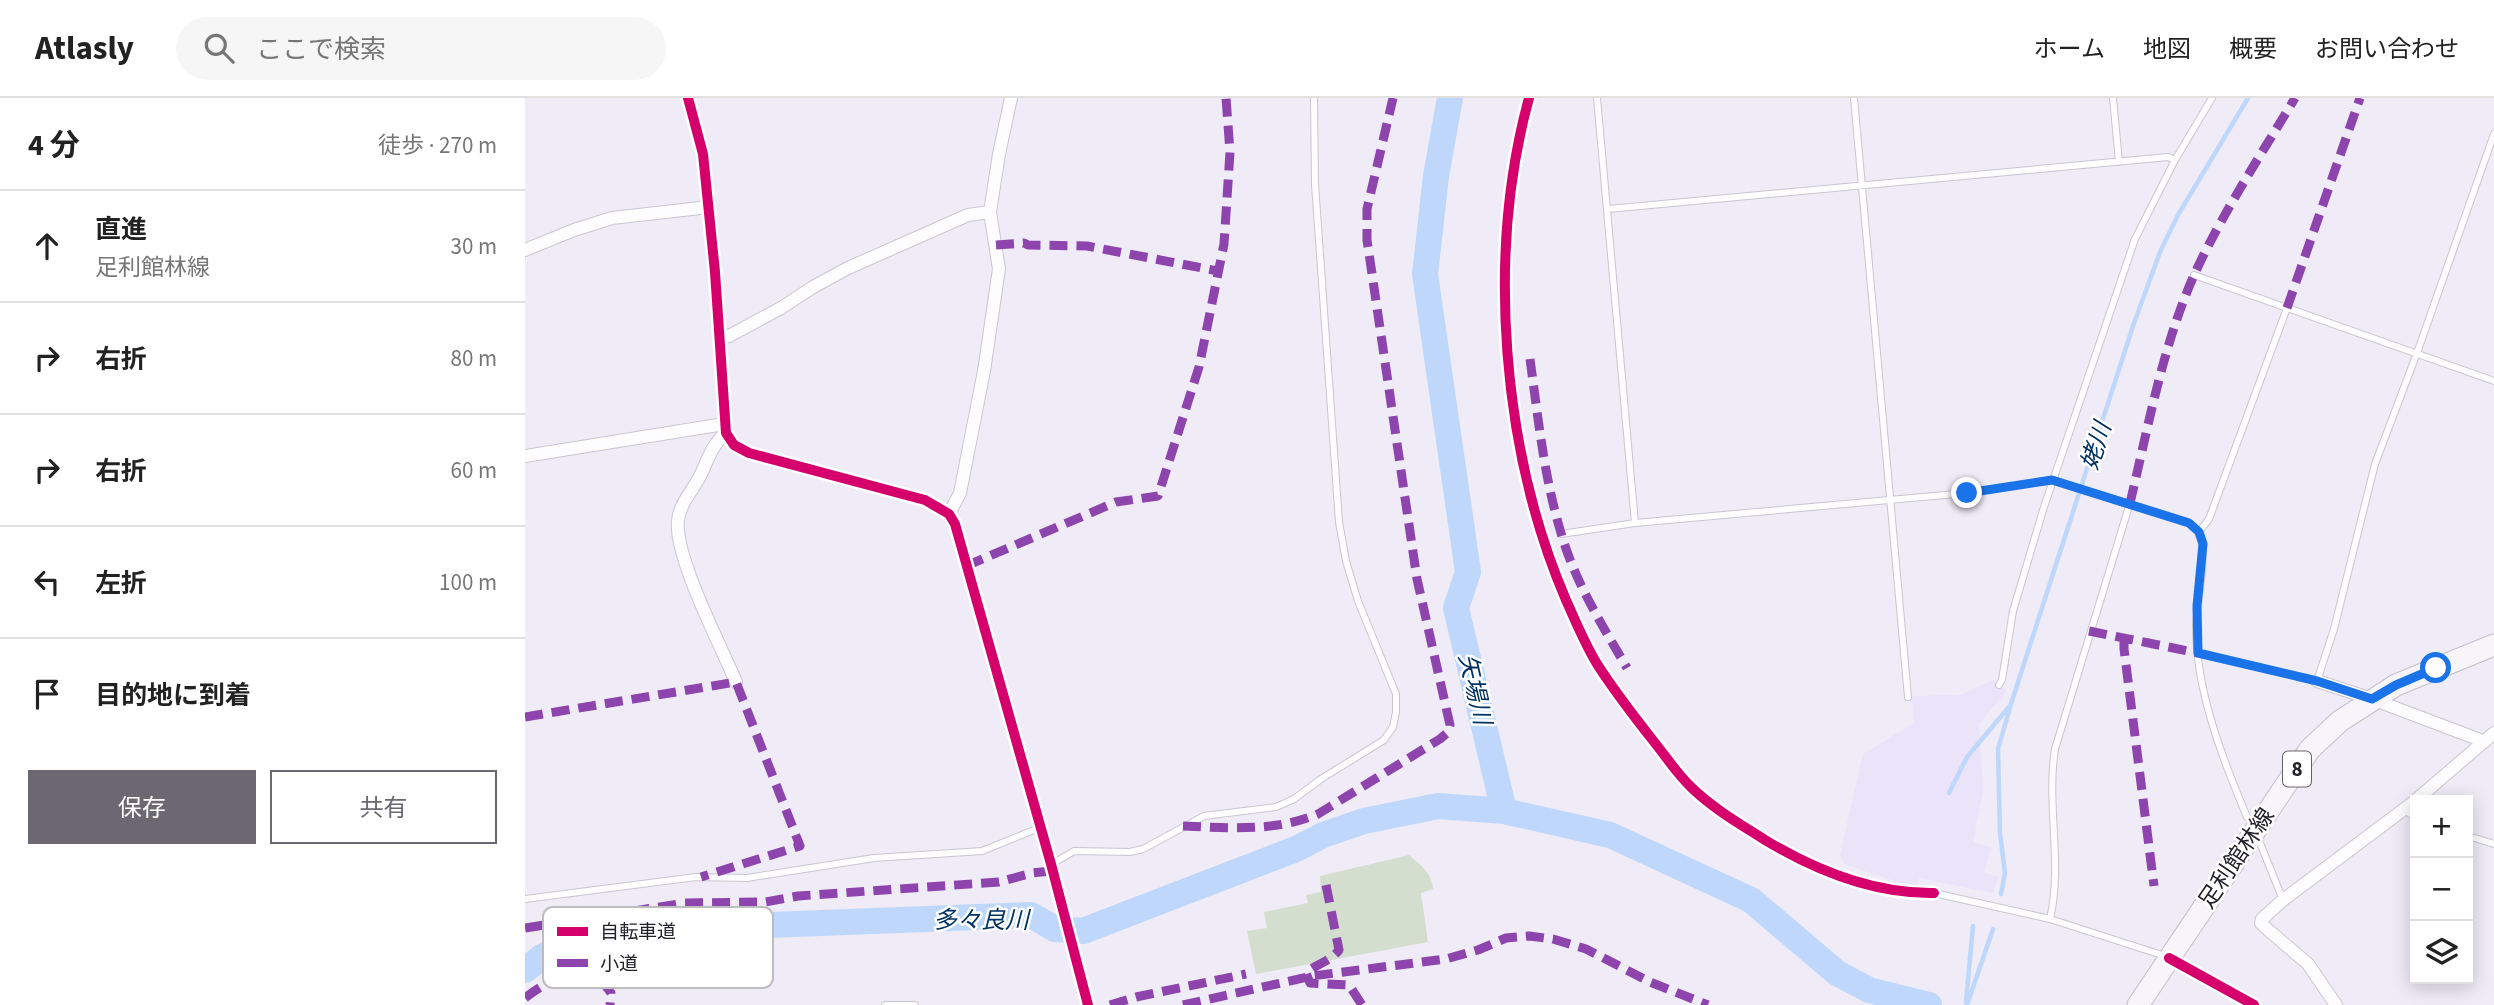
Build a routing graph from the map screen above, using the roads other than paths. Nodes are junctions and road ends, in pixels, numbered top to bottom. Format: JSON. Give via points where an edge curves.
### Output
{"nodes":[{"id":1,"x":688,"y":98,"type":"edge"},
{"id":2,"x":1011,"y":98,"type":"edge"},
{"id":3,"x":1314,"y":98,"type":"edge"},
{"id":4,"x":1597,"y":98,"type":"edge"},
{"id":5,"x":1854,"y":98,"type":"edge"},
{"id":6,"x":2113,"y":98,"type":"edge"},
{"id":7,"x":2212,"y":98,"type":"edge"},
{"id":8,"x":2494,"y":134,"type":"edge"},
{"id":9,"x":2175,"y":160,"type":"junction"},
{"id":10,"x":2119,"y":162,"type":"junction"},
{"id":11,"x":1862,"y":186,"type":"junction"},
{"id":12,"x":709,"y":206,"type":"junction"},
{"id":13,"x":1608,"y":209,"type":"junction"},
{"id":14,"x":990,"y":212,"type":"junction"},
{"id":15,"x":525,"y":250,"type":"edge"},
{"id":16,"x":2194,"y":275,"type":"dead end"},
{"id":17,"x":2287,"y":308,"type":"junction"},
{"id":18,"x":720,"y":337,"type":"junction"},
{"id":19,"x":2417,"y":353,"type":"junction"},
{"id":20,"x":2494,"y":382,"type":"edge"},
{"id":21,"x":725,"y":428,"type":"junction"},
{"id":22,"x":525,"y":456,"type":"edge"},
{"id":23,"x":2052,"y":480,"type":"junction"},
{"id":24,"x":1889,"y":500,"type":"junction"},
{"id":25,"x":2126,"y":502,"type":"junction"},
{"id":26,"x":949,"y":514,"type":"junction"},
{"id":27,"x":1635,"y":523,"type":"junction"},
{"id":28,"x":2199,"y":532,"type":"junction"},
{"id":29,"x":1561,"y":534,"type":"dead end"},
{"id":30,"x":2494,"y":645,"type":"edge"},
{"id":31,"x":2198,"y":653,"type":"junction"},
{"id":32,"x":2317,"y":681,"type":"junction"},
{"id":33,"x":736,"y":682,"type":"dead end"},
{"id":34,"x":1999,"y":685,"type":"dead end"},
{"id":35,"x":1907,"y":697,"type":"dead end"},
{"id":36,"x":2372,"y":699,"type":"junction"},
{"id":37,"x":2494,"y":733,"type":"edge"},
{"id":38,"x":2483,"y":741,"type":"junction"},
{"id":39,"x":2426,"y":795,"type":"edge"},
{"id":40,"x":2410,"y":809,"type":"edge"},
{"id":41,"x":2247,"y":817,"type":"dead end"},
{"id":42,"x":1039,"y":828,"type":"junction"},
{"id":43,"x":2473,"y":838,"type":"edge"},
{"id":44,"x":2260,"y":843,"type":"dead end"},
{"id":45,"x":2494,"y":844,"type":"edge"},
{"id":46,"x":1051,"y":864,"type":"junction"},
{"id":47,"x":1934,"y":893,"type":"dead end"},
{"id":48,"x":525,"y":900,"type":"edge"},
{"id":49,"x":2283,"y":900,"type":"junction"},
{"id":50,"x":2050,"y":919,"type":"junction"},
{"id":51,"x":2166,"y":962,"type":"junction"},
{"id":52,"x":885,"y":1005,"type":"edge"},
{"id":53,"x":915,"y":1005,"type":"edge"},
{"id":54,"x":1088,"y":1005,"type":"edge"},
{"id":55,"x":2138,"y":1005,"type":"edge"},
{"id":56,"x":2336,"y":1005,"type":"edge"}],
"edges":[{"from":1,"to":12,"type":"street","via":[[703,154]]},
{"from":2,"to":14,"type":"street"},
{"from":3,"to":46,"type":"lane","via":[[1315,184],[1339,522],[1358,601],[1396,694],[1392,727],[1384,740],[1276,807],[1204,816],[1143,849],[1074,851]]},
{"from":4,"to":13,"type":"lane"},
{"from":5,"to":11,"type":"lane"},
{"from":6,"to":10,"type":"lane"},
{"from":7,"to":9,"type":"lane"},
{"from":8,"to":19,"type":"lane"},
{"from":9,"to":10,"type":"lane"},
{"from":9,"to":23,"type":"lane","via":[[2134,239]]},
{"from":10,"to":11,"type":"lane"},
{"from":11,"to":13,"type":"lane"},
{"from":11,"to":24,"type":"lane"},
{"from":12,"to":15,"type":"street","via":[[612,218]]},
{"from":12,"to":18,"type":"street"},
{"from":13,"to":27,"type":"lane"},
{"from":14,"to":18,"type":"street","via":[[968,215],[848,268],[771,314]]},
{"from":14,"to":26,"type":"street","via":[[999,269],[960,493]]},
{"from":16,"to":17,"type":"lane"},
{"from":17,"to":19,"type":"lane"},
{"from":17,"to":28,"type":"lane","via":[[2209,519]]},
{"from":18,"to":21,"type":"street"},
{"from":19,"to":20,"type":"lane"},
{"from":19,"to":32,"type":"lane","via":[[2375,464]]},
{"from":21,"to":22,"type":"street"},
{"from":21,"to":26,"type":"street","via":[[734,445],[748,453],[925,500]]},
{"from":21,"to":33,"type":"street","via":[[677,522],[688,570]]},
{"from":23,"to":24,"type":"lane"},
{"from":23,"to":25,"type":"lane"},
{"from":23,"to":34,"type":"lane","via":[[2013,611]]},
{"from":24,"to":27,"type":"lane"},
{"from":24,"to":35,"type":"lane"},
{"from":25,"to":28,"type":"lane","via":[[2182,520]]},
{"from":25,"to":50,"type":"lane","via":[[2055,749],[2056,888]]},
{"from":26,"to":42,"type":"street"},
{"from":27,"to":29,"type":"lane"},
{"from":28,"to":31,"type":"lane","via":[[2203,554]]},
{"from":30,"to":36,"type":"main road","name":"足利館林線","number":"8"},
{"from":31,"to":32,"type":"lane"},
{"from":31,"to":41,"type":"lane","via":[[2223,760]]},
{"from":32,"to":36,"type":"street"},
{"from":36,"to":38,"type":"street"},
{"from":36,"to":51,"type":"main road","name":"足利館林線","number":"8","via":[[2310,749]]},
{"from":37,"to":38,"type":"street"},
{"from":38,"to":39,"type":"street"},
{"from":40,"to":49,"type":"street"},
{"from":42,"to":46,"type":"street"},
{"from":42,"to":48,"type":"lane","via":[[982,851],[874,858],[747,878],[696,877]]},
{"from":43,"to":45,"type":"lane"},
{"from":44,"to":49,"type":"lane"},
{"from":46,"to":54,"type":"street"},
{"from":47,"to":50,"type":"lane"},
{"from":49,"to":56,"type":"street","via":[[2266,913],[2262,923],[2308,964]]},
{"from":50,"to":51,"type":"lane","via":[[2150,950]]},
{"from":51,"to":55,"type":"main road","name":"足利館林線","number":"8"},
{"from":52,"to":53,"type":"lane"}]}
